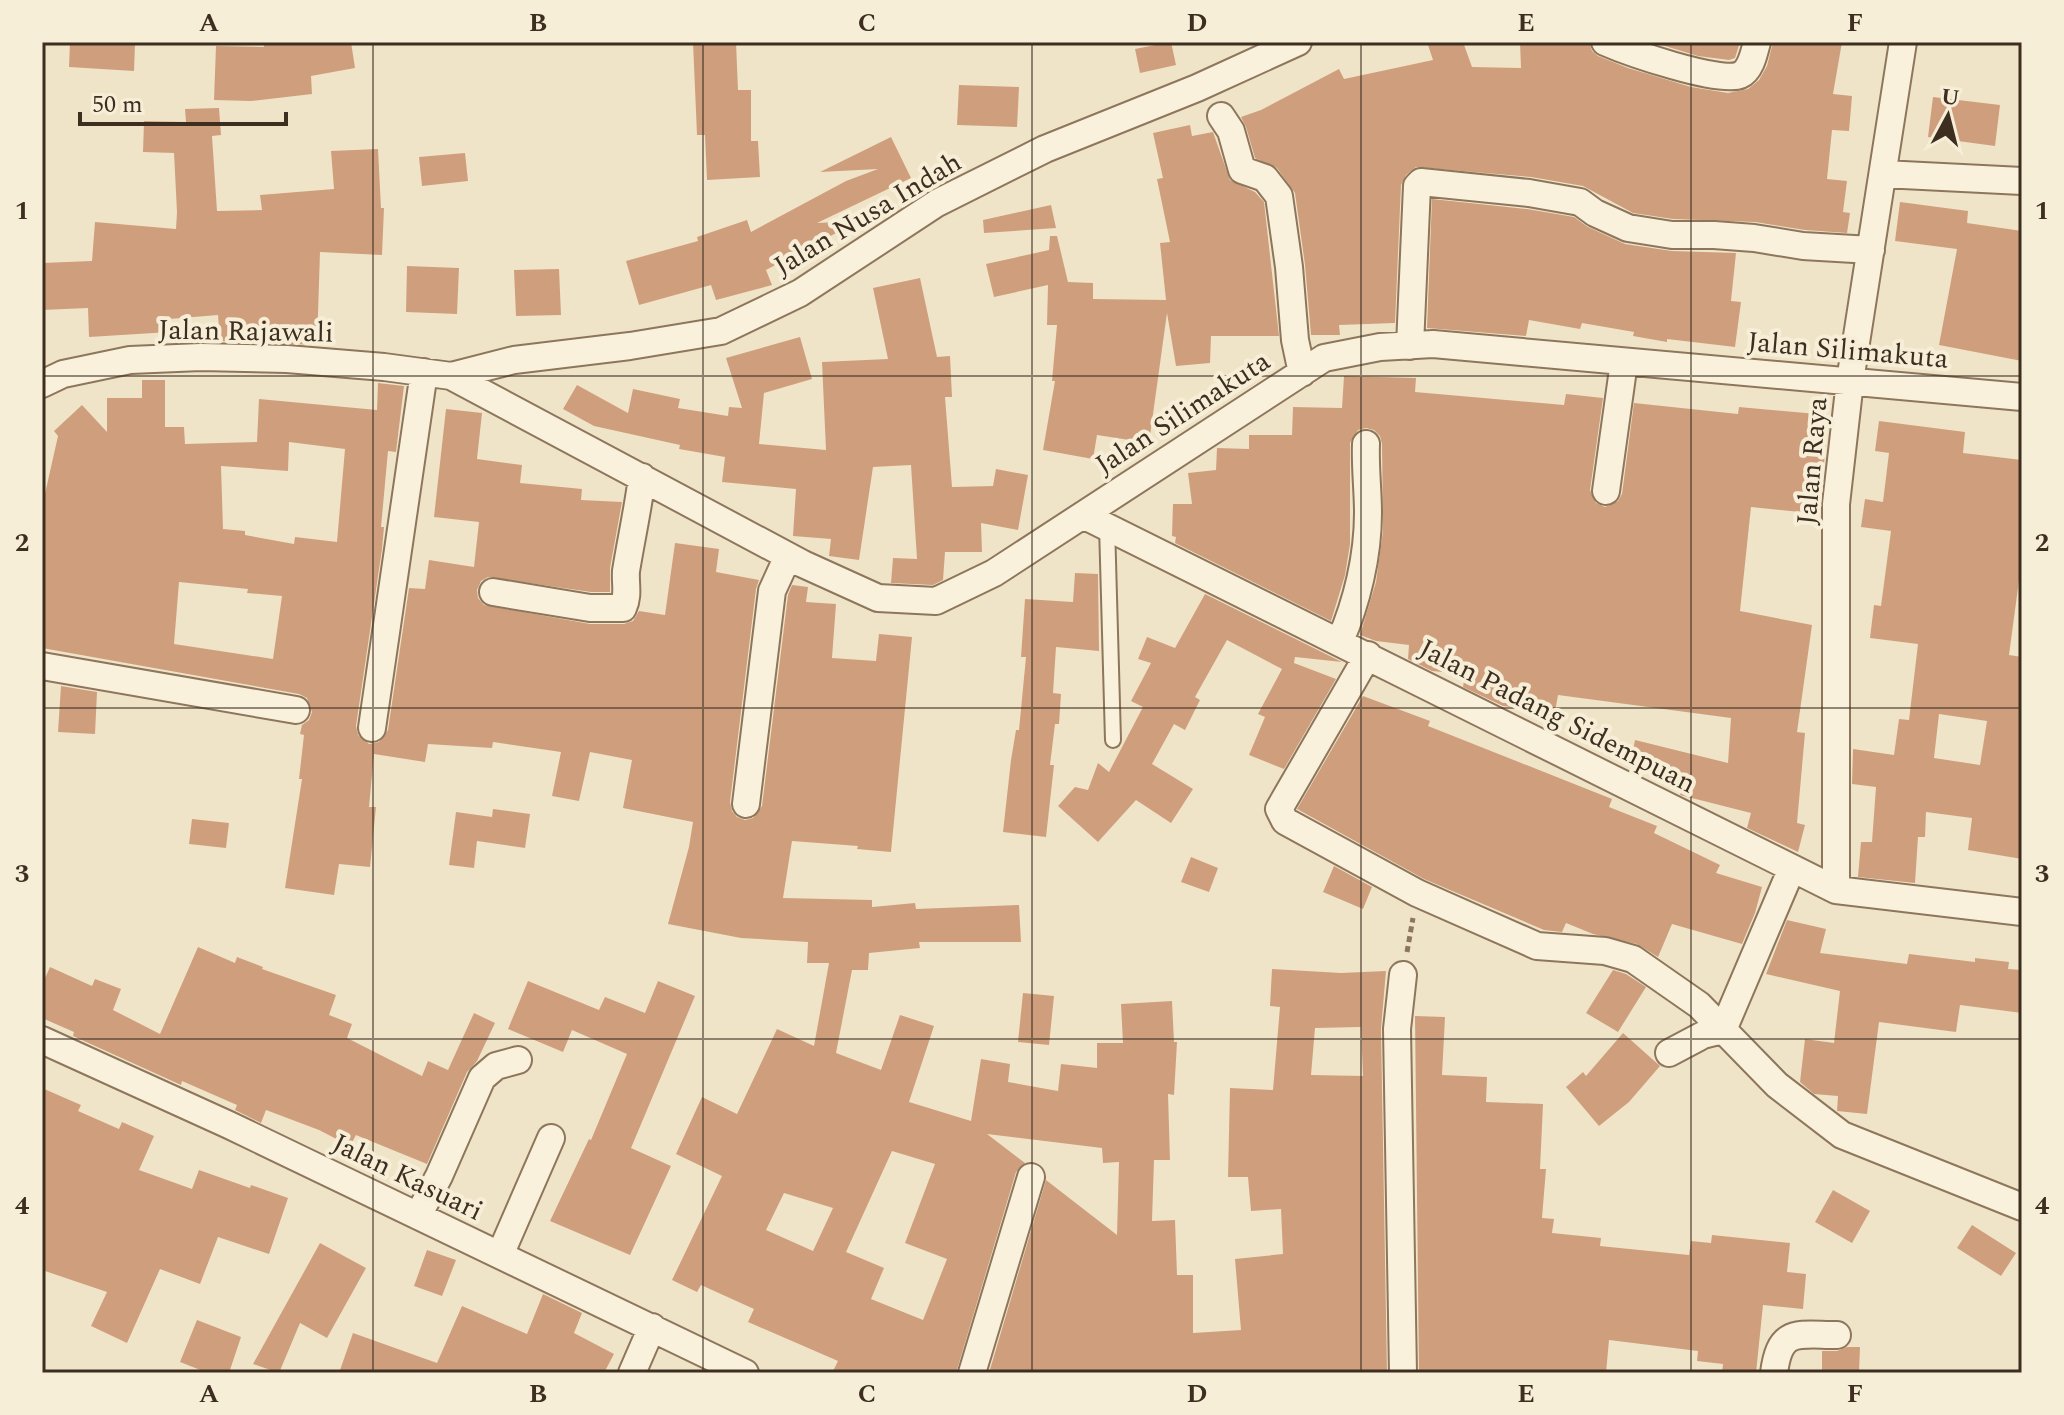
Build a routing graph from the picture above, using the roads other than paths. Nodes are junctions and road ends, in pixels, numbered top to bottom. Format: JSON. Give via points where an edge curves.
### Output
{"nodes":[{"id":1,"x":1298,"y":42,"type":"edge"},
{"id":2,"x":1605,"y":42,"type":"edge"},
{"id":3,"x":1757,"y":42,"type":"edge"},
{"id":4,"x":1903,"y":42,"type":"edge"},
{"id":5,"x":1221,"y":116,"type":"dead end"},
{"id":6,"x":1883,"y":174,"type":"junction"},
{"id":7,"x":2022,"y":181,"type":"edge"},
{"id":8,"x":1871,"y":250,"type":"junction"},
{"id":9,"x":1410,"y":346,"type":"junction"},
{"id":10,"x":1624,"y":362,"type":"junction"},
{"id":11,"x":424,"y":372,"type":"junction"},
{"id":12,"x":1302,"y":373,"type":"junction"},
{"id":13,"x":451,"y":376,"type":"junction"},
{"id":14,"x":1850,"y":381,"type":"junction"},
{"id":15,"x":42,"y":384,"type":"edge"},
{"id":16,"x":2022,"y":397,"type":"edge"},
{"id":17,"x":1366,"y":444,"type":"dead end"},
{"id":18,"x":642,"y":477,"type":"junction"},
{"id":19,"x":1606,"y":491,"type":"dead end"},
{"id":20,"x":1095,"y":520,"type":"junction"},
{"id":21,"x":788,"y":556,"type":"junction"},
{"id":22,"x":493,"y":592,"type":"dead end"},
{"id":23,"x":1340,"y":641,"type":"junction"},
{"id":24,"x":1368,"y":655,"type":"junction"},
{"id":25,"x":42,"y":666,"type":"edge"},
{"id":26,"x":296,"y":710,"type":"dead end"},
{"id":27,"x":372,"y":728,"type":"dead end"},
{"id":28,"x":1113,"y":740,"type":"dead end"},
{"id":29,"x":746,"y":804,"type":"dead end"},
{"id":30,"x":1792,"y":868,"type":"junction"},
{"id":31,"x":1836,"y":890,"type":"junction"},
{"id":32,"x":2022,"y":912,"type":"edge"},
{"id":33,"x":1405,"y":964,"type":"road end"},
{"id":34,"x":1723,"y":1030,"type":"junction"},
{"id":35,"x":42,"y":1040,"type":"edge"},
{"id":36,"x":1669,"y":1053,"type":"dead end"},
{"id":37,"x":518,"y":1060,"type":"dead end"},
{"id":38,"x":551,"y":1138,"type":"dead end"},
{"id":39,"x":1031,"y":1177,"type":"dead end"},
{"id":40,"x":2022,"y":1207,"type":"edge"},
{"id":41,"x":418,"y":1216,"type":"junction"},
{"id":42,"x":500,"y":1255,"type":"junction"},
{"id":43,"x":652,"y":1327,"type":"junction"},
{"id":44,"x":1837,"y":1335,"type":"dead end"},
{"id":45,"x":632,"y":1373,"type":"edge"},
{"id":46,"x":745,"y":1373,"type":"edge"},
{"id":47,"x":972,"y":1373,"type":"edge"},
{"id":48,"x":1403,"y":1373,"type":"edge"},
{"id":49,"x":1774,"y":1373,"type":"edge"}],
"edges":[{"from":1,"to":13,"type":"street","name":"Jalan Nusa Indah","via":[[1045,149],[950,196],[800,293],[721,331],[514,360]]},
{"from":2,"to":3,"type":"street","via":[[1709,75],[1737,77],[1747,70]]},
{"from":4,"to":6,"type":"street","name":"Jalan Raya"},
{"from":5,"to":12,"type":"street","via":[[1242,170],[1265,178],[1279,196]]},
{"from":6,"to":7,"type":"street"},
{"from":6,"to":8,"type":"street","name":"Jalan Raya"},
{"from":8,"to":9,"type":"street","via":[[1672,235],[1628,228],[1580,202],[1421,182]]},
{"from":8,"to":14,"type":"street","name":"Jalan Raya"},
{"from":9,"to":10,"type":"street","name":"Jalan Silimakuta"},
{"from":9,"to":12,"type":"street","name":"Jalan Silimakuta","via":[[1324,358]]},
{"from":10,"to":14,"type":"street","name":"Jalan Silimakuta"},
{"from":10,"to":19,"type":"street"},
{"from":11,"to":13,"type":"street","name":"Jalan Rajawali"},
{"from":11,"to":15,"type":"street","name":"Jalan Rajawali","via":[[201,357],[130,360],[63,374]]},
{"from":11,"to":27,"type":"street"},
{"from":12,"to":20,"type":"street","name":"Jalan Silimakuta"},
{"from":13,"to":18,"type":"street","name":"Jalan Silimakuta"},
{"from":14,"to":16,"type":"street","name":"Jalan Silimakuta"},
{"from":14,"to":31,"type":"street","name":"Jalan Raya","via":[[1836,504]]},
{"from":17,"to":23,"type":"street","via":[[1368,514],[1360,580]]},
{"from":18,"to":21,"type":"street","name":"Jalan Silimakuta"},
{"from":18,"to":22,"type":"street","via":[[623,608],[590,608]]},
{"from":20,"to":21,"type":"street","name":"Jalan Silimakuta","via":[[936,601],[878,598]]},
{"from":20,"to":23,"type":"street","name":"Jalan Padang Sidempuan"},
{"from":20,"to":28,"type":"lane"},
{"from":21,"to":29,"type":"street","via":[[772,591]]},
{"from":23,"to":24,"type":"street","name":"Jalan Padang Sidempuan"},
{"from":24,"to":30,"type":"street","name":"Jalan Padang Sidempuan"},
{"from":24,"to":34,"type":"street","via":[[1279,809],[1285,821],[1417,893],[1537,946],[1605,951],[1633,959],[1699,1005]]},
{"from":25,"to":26,"type":"street"},
{"from":30,"to":31,"type":"street","name":"Jalan Padang Sidempuan"},
{"from":30,"to":34,"type":"street"},
{"from":31,"to":32,"type":"street","name":"Jalan Padang Sidempuan"},
{"from":33,"to":48,"type":"street","via":[[1397,1029]]},
{"from":34,"to":36,"type":"street"},
{"from":34,"to":40,"type":"street","via":[[1777,1085],[1842,1135]]},
{"from":35,"to":41,"type":"street","name":"Jalan Kasuari"},
{"from":37,"to":41,"type":"street","via":[[496,1066],[482,1078]]},
{"from":38,"to":42,"type":"street"},
{"from":39,"to":47,"type":"street"},
{"from":41,"to":42,"type":"street","name":"Jalan Kasuari"},
{"from":42,"to":43,"type":"street","name":"Jalan Kasuari"},
{"from":43,"to":45,"type":"street"},
{"from":43,"to":46,"type":"street","name":"Jalan Kasuari"},
{"from":44,"to":49,"type":"street","via":[[1786,1339],[1777,1349]]}]}
